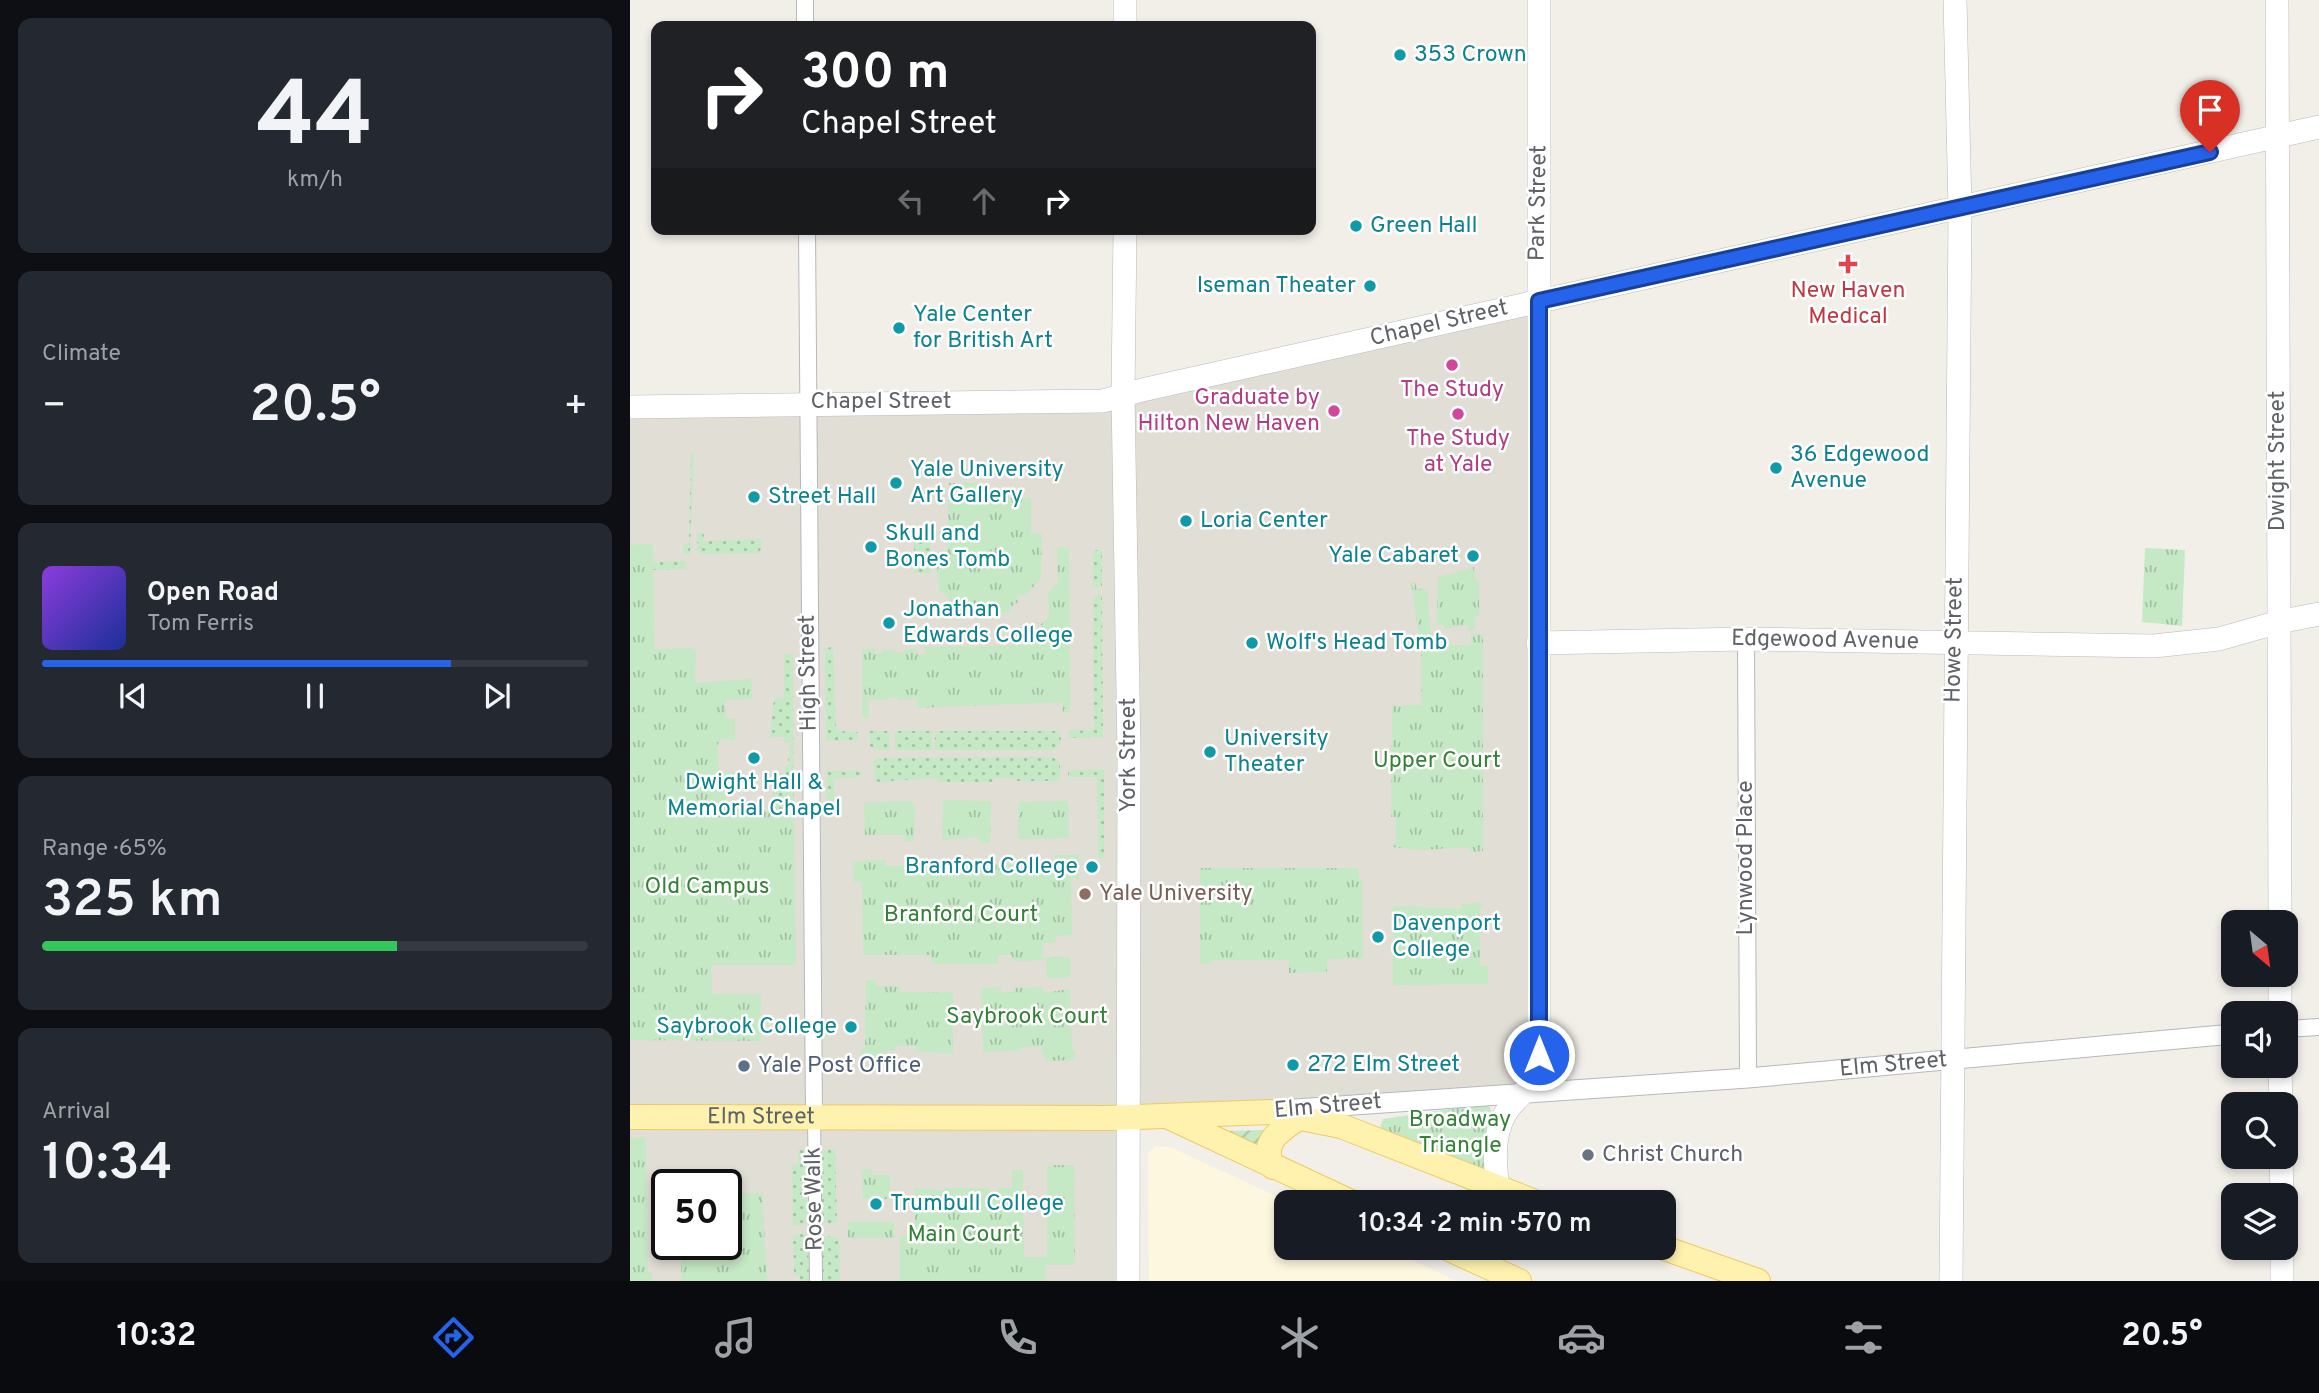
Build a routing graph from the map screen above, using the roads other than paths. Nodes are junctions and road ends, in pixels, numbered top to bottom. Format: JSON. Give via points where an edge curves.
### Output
{"nodes":[{"id":1,"x":805,"y":0,"type":"edge"},
{"id":2,"x":1125,"y":0,"type":"edge"},
{"id":3,"x":1539,"y":0,"type":"edge"},
{"id":4,"x":1955,"y":0,"type":"edge"},
{"id":5,"x":2277,"y":0,"type":"edge"},
{"id":6,"x":805,"y":21,"type":"edge"},
{"id":7,"x":1125,"y":21,"type":"edge"},
{"id":8,"x":2319,"y":127,"type":"edge"},
{"id":9,"x":2277,"y":136,"type":"junction"},
{"id":10,"x":1960,"y":208,"type":"junction"},
{"id":11,"x":807,"y":235,"type":"edge"},
{"id":12,"x":1125,"y":235,"type":"edge"},
{"id":13,"x":1539,"y":301,"type":"junction"},
{"id":14,"x":1123,"y":395,"type":"junction"},
{"id":15,"x":807,"y":403,"type":"junction"},
{"id":16,"x":630,"y":407,"type":"edge"},
{"id":17,"x":2319,"y":614,"type":"edge"},
{"id":18,"x":2279,"y":622,"type":"junction"},
{"id":19,"x":1746,"y":639,"type":"junction"},
{"id":20,"x":1955,"y":642,"type":"junction"},
{"id":21,"x":1538,"y":643,"type":"junction"},
{"id":22,"x":2280,"y":910,"type":"edge"},
{"id":23,"x":2319,"y":1027,"type":"edge"},
{"id":24,"x":2298,"y":1028,"type":"edge"},
{"id":25,"x":2221,"y":1035,"type":"edge"},
{"id":26,"x":1953,"y":1061,"type":"junction"},
{"id":27,"x":1748,"y":1078,"type":"junction"},
{"id":28,"x":1526,"y":1093,"type":"junction"},
{"id":29,"x":1269,"y":1112,"type":"junction"},
{"id":30,"x":814,"y":1116,"type":"junction"},
{"id":31,"x":630,"y":1117,"type":"edge"},
{"id":32,"x":1127,"y":1117,"type":"junction"},
{"id":33,"x":1167,"y":1117,"type":"junction"},
{"id":34,"x":1300,"y":1117,"type":"junction"},
{"id":35,"x":1273,"y":1167,"type":"junction"},
{"id":36,"x":1498,"y":1189,"type":"junction"},
{"id":37,"x":1324,"y":1190,"type":"edge"},
{"id":38,"x":1501,"y":1190,"type":"edge"},
{"id":39,"x":1676,"y":1252,"type":"edge"},
{"id":40,"x":1473,"y":1260,"type":"edge"},
{"id":41,"x":2282,"y":1260,"type":"edge"},
{"id":42,"x":816,"y":1281,"type":"edge"},
{"id":43,"x":1128,"y":1281,"type":"edge"},
{"id":44,"x":1519,"y":1281,"type":"edge"},
{"id":45,"x":1758,"y":1281,"type":"edge"},
{"id":46,"x":1951,"y":1281,"type":"edge"},
{"id":47,"x":2282,"y":1281,"type":"edge"}],
"edges":[{"from":1,"to":6,"type":"street"},
{"from":2,"to":7,"type":"main road"},
{"from":3,"to":13,"type":"main road","name":"Park Street"},
{"from":4,"to":10,"type":"main road","name":"Howe Street"},
{"from":5,"to":9,"type":"main road","name":"Dwight Street"},
{"from":8,"to":9,"type":"main road","name":"Chapel Street"},
{"from":9,"to":10,"type":"main road","name":"Chapel Street"},
{"from":9,"to":18,"type":"main road","name":"Dwight Street"},
{"from":10,"to":13,"type":"main road","name":"Chapel Street"},
{"from":10,"to":20,"type":"main road","name":"Howe Street"},
{"from":11,"to":15,"type":"street","name":"High Street"},
{"from":12,"to":14,"type":"main road","name":"York Street"},
{"from":13,"to":14,"type":"main road","name":"Chapel Street"},
{"from":13,"to":21,"type":"main road","name":"Park Street"},
{"from":14,"to":15,"type":"main road","name":"Chapel Street","via":[[1103,401]]},
{"from":14,"to":32,"type":"main road","name":"York Street","via":[[1129,754]]},
{"from":15,"to":16,"type":"main road","name":"Chapel Street"},
{"from":15,"to":30,"type":"street","name":"High Street"},
{"from":17,"to":18,"type":"main road","name":"Edgewood Avenue"},
{"from":18,"to":20,"type":"main road","name":"Edgewood Avenue","via":[[2218,639],[2154,646]]},
{"from":18,"to":22,"type":"main road","name":"Dwight Street"},
{"from":19,"to":20,"type":"main road","name":"Edgewood Avenue"},
{"from":19,"to":21,"type":"main road","name":"Edgewood Avenue"},
{"from":19,"to":27,"type":"street","name":"Lynwood Place"},
{"from":20,"to":26,"type":"main road","name":"Howe Street"},
{"from":21,"to":28,"type":"main road","name":"Park Street","via":[[1539,1071]]},
{"from":23,"to":24,"type":"street"},
{"from":25,"to":26,"type":"street","name":"Elm Street"},
{"from":26,"to":27,"type":"street","name":"Elm Street"},
{"from":26,"to":46,"type":"main road","name":"Howe Street"},
{"from":27,"to":28,"type":"street","name":"Elm Street"},
{"from":28,"to":29,"type":"street","name":"Elm Street"},
{"from":28,"to":36,"type":"main road","name":"Park Street","via":[[1504,1115],[1500,1128]]},
{"from":29,"to":33,"type":"main road","name":"Elm Street"},
{"from":29,"to":34,"type":"main road"},
{"from":30,"to":31,"type":"main road","name":"Elm Street"},
{"from":30,"to":32,"type":"main road","name":"Elm Street"},
{"from":30,"to":42,"type":"street","name":"Rose Walk"},
{"from":32,"to":33,"type":"main road","name":"Elm Street"},
{"from":32,"to":43,"type":"main road","name":"York Street"},
{"from":33,"to":35,"type":"main road"},
{"from":34,"to":35,"type":"main road","via":[[1270,1141],[1267,1153]]},
{"from":34,"to":36,"type":"main road","via":[[1341,1126]]},
{"from":35,"to":37,"type":"main road"},
{"from":36,"to":38,"type":"main road"},
{"from":39,"to":45,"type":"main road"},
{"from":40,"to":44,"type":"main road"},
{"from":41,"to":47,"type":"main road"}]}
